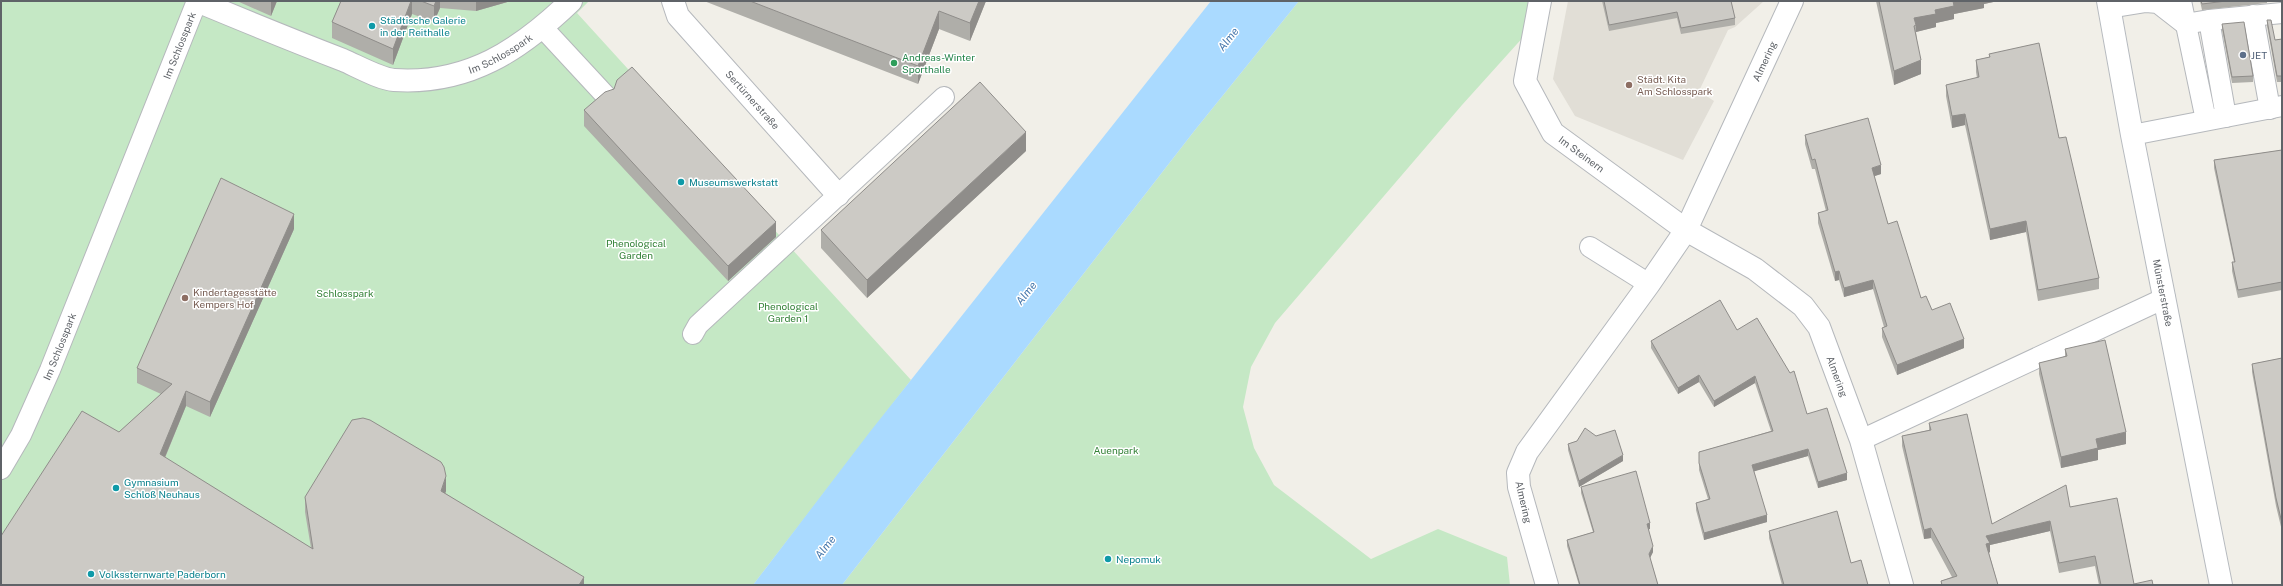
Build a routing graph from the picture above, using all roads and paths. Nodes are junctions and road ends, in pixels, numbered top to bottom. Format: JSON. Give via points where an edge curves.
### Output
{"nodes":[{"id":1,"x":197,"y":1,"type":"edge"},
{"id":2,"x":571,"y":1,"type":"edge"},
{"id":3,"x":673,"y":1,"type":"edge"},
{"id":4,"x":1540,"y":1,"type":"edge"},
{"id":5,"x":1792,"y":1,"type":"edge"},
{"id":6,"x":2181,"y":1,"type":"edge"},
{"id":7,"x":2109,"y":4,"type":"edge"},
{"id":8,"x":2282,"y":13,"type":"edge"},
{"id":9,"x":2254,"y":15,"type":"junction"},
{"id":10,"x":2209,"y":20,"type":"junction"},
{"id":11,"x":2185,"y":24,"type":"junction"},
{"id":12,"x":543,"y":28,"type":"junction"},
{"id":13,"x":606,"y":96,"type":"edge"},
{"id":14,"x":944,"y":97,"type":"dead end"},
{"id":15,"x":2276,"y":107,"type":"edge"},
{"id":16,"x":2226,"y":117,"type":"junction"},
{"id":17,"x":2206,"y":120,"type":"junction"},
{"id":18,"x":2132,"y":135,"type":"junction"},
{"id":19,"x":838,"y":195,"type":"junction"},
{"id":20,"x":1686,"y":230,"type":"junction"},
{"id":21,"x":1590,"y":247,"type":"dead end"},
{"id":22,"x":1650,"y":284,"type":"junction"},
{"id":23,"x":2165,"y":298,"type":"junction"},
{"id":24,"x":693,"y":334,"type":"dead end"},
{"id":25,"x":1861,"y":440,"type":"junction"},
{"id":26,"x":1,"y":469,"type":"edge"},
{"id":27,"x":1547,"y":585,"type":"edge"},
{"id":28,"x":1902,"y":585,"type":"edge"},
{"id":29,"x":2221,"y":585,"type":"edge"}],
"edges":[{"from":1,"to":12,"type":"street","name":"Im Schlosspark","via":[[392,80],[435,79],[478,67],[507,54]]},
{"from":1,"to":26,"type":"lane","name":"Im Schlosspark","via":[[50,370],[21,435]]},
{"from":2,"to":12,"type":"street","name":"Im Schlosspark"},
{"from":3,"to":19,"type":"street","name":"Sertürnerstraße","via":[[678,16]]},
{"from":4,"to":20,"type":"street","name":"Im Steinern","via":[[1525,81],[1553,132]]},
{"from":5,"to":20,"type":"street","name":"Almering"},
{"from":6,"to":11,"type":"lane"},
{"from":7,"to":11,"type":"lane","via":[[2158,3]]},
{"from":7,"to":18,"type":"street","name":"Münsterstraße"},
{"from":8,"to":9,"type":"lane"},
{"from":9,"to":10,"type":"lane"},
{"from":9,"to":15,"type":"lane"},
{"from":10,"to":11,"type":"lane"},
{"from":10,"to":16,"type":"lane"},
{"from":11,"to":17,"type":"lane"},
{"from":12,"to":13,"type":"lane"},
{"from":14,"to":19,"type":"lane"},
{"from":15,"to":16,"type":"lane"},
{"from":16,"to":17,"type":"lane"},
{"from":17,"to":18,"type":"lane"},
{"from":18,"to":23,"type":"street","name":"Münsterstraße"},
{"from":19,"to":24,"type":"lane","via":[[698,325]]},
{"from":20,"to":22,"type":"street","name":"Almering"},
{"from":20,"to":25,"type":"street","name":"Almering","via":[[1755,269],[1802,306],[1819,327],[1828,346]]},
{"from":21,"to":22,"type":"lane"},
{"from":22,"to":27,"type":"street","name":"Almering","via":[[1545,426],[1527,452],[1518,473],[1519,487]]},
{"from":23,"to":25,"type":"lane"},
{"from":23,"to":29,"type":"street","name":"Münsterstraße"},
{"from":25,"to":28,"type":"street","name":"Almering"}]}
